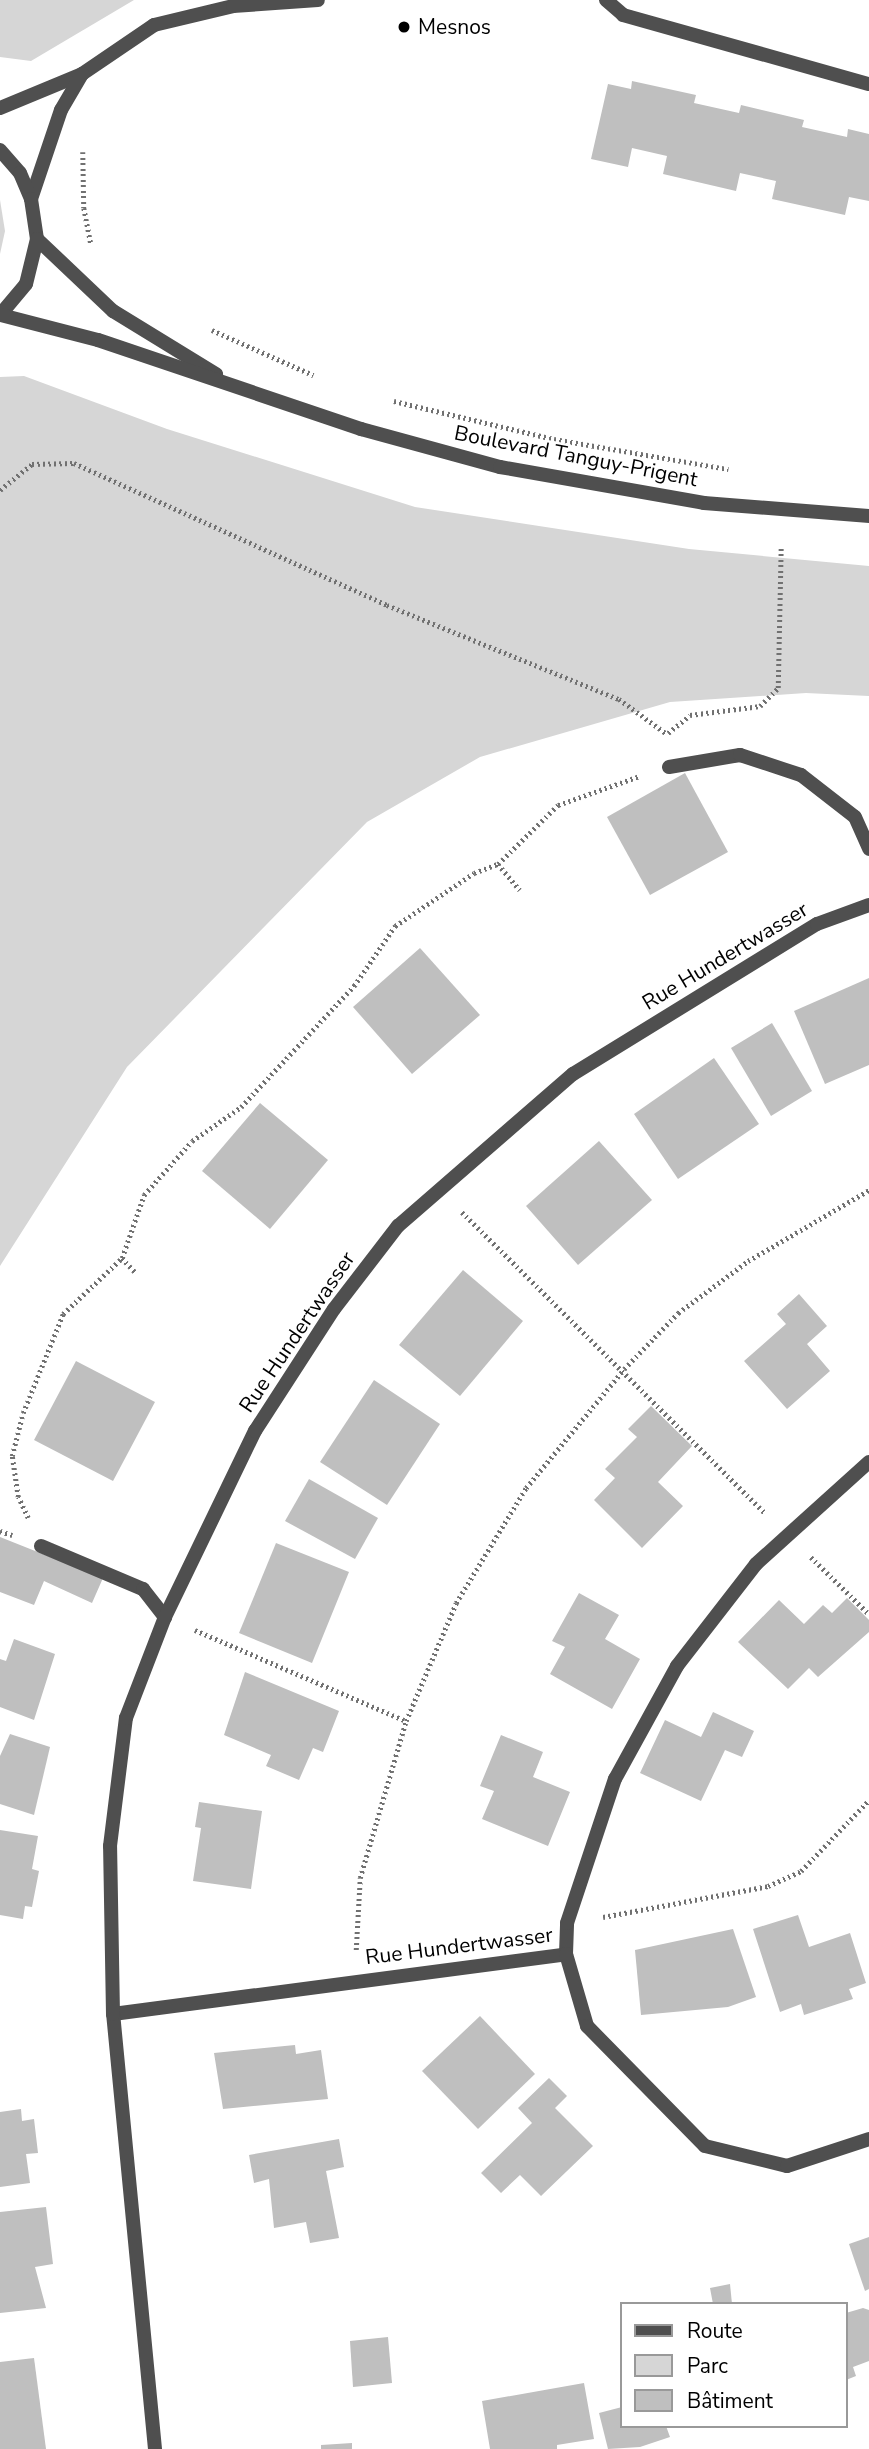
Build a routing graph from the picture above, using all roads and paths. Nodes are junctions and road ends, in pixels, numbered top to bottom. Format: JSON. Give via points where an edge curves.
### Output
{"nodes":[{"id":1,"x":318,"y":0,"type":"edge"},
{"id":2,"x":606,"y":0,"type":"edge"},
{"id":3,"x":82,"y":74,"type":"junction"},
{"id":4,"x":869,"y":84,"type":"edge"},
{"id":5,"x":0,"y":108,"type":"edge"},
{"id":6,"x":0,"y":150,"type":"edge"},
{"id":7,"x":31,"y":199,"type":"junction"},
{"id":8,"x":37,"y":239,"type":"junction"},
{"id":9,"x":1,"y":315,"type":"edge"},
{"id":10,"x":201,"y":324,"type":"dead end"},
{"id":11,"x":320,"y":378,"type":"dead end"},
{"id":12,"x":241,"y":389,"type":"junction"},
{"id":13,"x":384,"y":398,"type":"dead end"},
{"id":14,"x":742,"y":471,"type":"dead end"},
{"id":15,"x":0,"y":489,"type":"edge"},
{"id":16,"x":869,"y":516,"type":"edge"},
{"id":17,"x":781,"y":548,"type":"dead end"},
{"id":18,"x":667,"y":734,"type":"junction"},
{"id":19,"x":669,"y":767,"type":"junction"},
{"id":20,"x":869,"y":849,"type":"edge"},
{"id":21,"x":498,"y":864,"type":"junction"},
{"id":22,"x":520,"y":890,"type":"dead end"},
{"id":23,"x":869,"y":905,"type":"edge"},
{"id":24,"x":439,"y":1190,"type":"junction"},
{"id":25,"x":869,"y":1190,"type":"edge"},
{"id":26,"x":122,"y":1258,"type":"junction"},
{"id":27,"x":135,"y":1272,"type":"dead end"},
{"id":28,"x":624,"y":1369,"type":"junction"},
{"id":29,"x":869,"y":1462,"type":"edge"},
{"id":30,"x":0,"y":1531,"type":"edge"},
{"id":31,"x":789,"y":1534,"type":"junction"},
{"id":32,"x":41,"y":1546,"type":"junction"},
{"id":33,"x":869,"y":1614,"type":"edge"},
{"id":34,"x":165,"y":1617,"type":"junction"},
{"id":35,"x":406,"y":1721,"type":"junction"},
{"id":36,"x":869,"y":1800,"type":"edge"},
{"id":37,"x":567,"y":1923,"type":"junction"},
{"id":38,"x":566,"y":1954,"type":"junction"},
{"id":39,"x":354,"y":1979,"type":"junction"},
{"id":40,"x":113,"y":2014,"type":"junction"},
{"id":41,"x":869,"y":2139,"type":"edge"},
{"id":42,"x":155,"y":2449,"type":"edge"}],
"edges":[{"from":1,"to":3,"type":"street","via":[[233,6],[154,25]]},
{"from":2,"to":4,"type":"street","via":[[623,15]]},
{"from":3,"to":5,"type":"street"},
{"from":3,"to":7,"type":"street","via":[[61,110]]},
{"from":6,"to":7,"type":"street","via":[[20,173]]},
{"from":7,"to":8,"type":"street"},
{"from":8,"to":9,"type":"street","via":[[26,284]]},
{"from":8,"to":12,"type":"street","name":"Boulevard Tanguy-Prigent","via":[[113,312]]},
{"from":9,"to":12,"type":"street","name":"Boulevard Tanguy-Prigent","via":[[98,340]]},
{"from":10,"to":11,"type":"path"},
{"from":12,"to":16,"type":"street","name":"Boulevard Tanguy-Prigent","via":[[361,429],[500,467],[704,503]]},
{"from":13,"to":14,"type":"path","via":[[554,439]]},
{"from":15,"to":18,"type":"path","via":[[32,464],[74,463],[387,605],[619,699]]},
{"from":17,"to":18,"type":"path","via":[[778,688],[760,706],[690,715]]},
{"from":18,"to":19,"type":"path"},
{"from":19,"to":20,"type":"street","via":[[740,755],[800,775],[855,817]]},
{"from":19,"to":21,"type":"path","via":[[558,805]]},
{"from":21,"to":22,"type":"path"},
{"from":21,"to":26,"type":"path","via":[[474,873],[395,926],[335,1006],[241,1107],[192,1141],[144,1195]]},
{"from":23,"to":24,"type":"street","name":"Rue Hundertwasser","via":[[817,924],[573,1073]]},
{"from":24,"to":28,"type":"path"},
{"from":24,"to":34,"type":"street","name":"Rue Hundertwasser","via":[[398,1226],[334,1309],[255,1431]]},
{"from":25,"to":28,"type":"path","via":[[748,1261],[678,1313]]},
{"from":26,"to":27,"type":"path"},
{"from":26,"to":32,"type":"path","via":[[63,1314],[23,1413],[12,1456],[18,1497]]},
{"from":28,"to":31,"type":"path"},
{"from":28,"to":35,"type":"path","via":[[526,1488],[456,1603]]},
{"from":29,"to":31,"type":"street"},
{"from":30,"to":32,"type":"path"},
{"from":31,"to":33,"type":"path"},
{"from":31,"to":37,"type":"street","via":[[757,1563],[677,1666],[615,1779]]},
{"from":32,"to":34,"type":"street","via":[[143,1588]]},
{"from":34,"to":35,"type":"path"},
{"from":34,"to":40,"type":"street","name":"Rue Hundertwasser","via":[[126,1718],[110,1846]]},
{"from":35,"to":39,"type":"path","via":[[360,1878]]},
{"from":36,"to":37,"type":"path","via":[[800,1871],[768,1886]]},
{"from":37,"to":38,"type":"street"},
{"from":38,"to":39,"type":"street","name":"Rue Hundertwasser"},
{"from":38,"to":41,"type":"street","name":"Rue Hundertwasser","via":[[587,2026],[705,2146],[787,2166]]},
{"from":39,"to":40,"type":"street","name":"Rue Hundertwasser"},
{"from":40,"to":42,"type":"street","name":"Rue Hundertwasser"}]}
